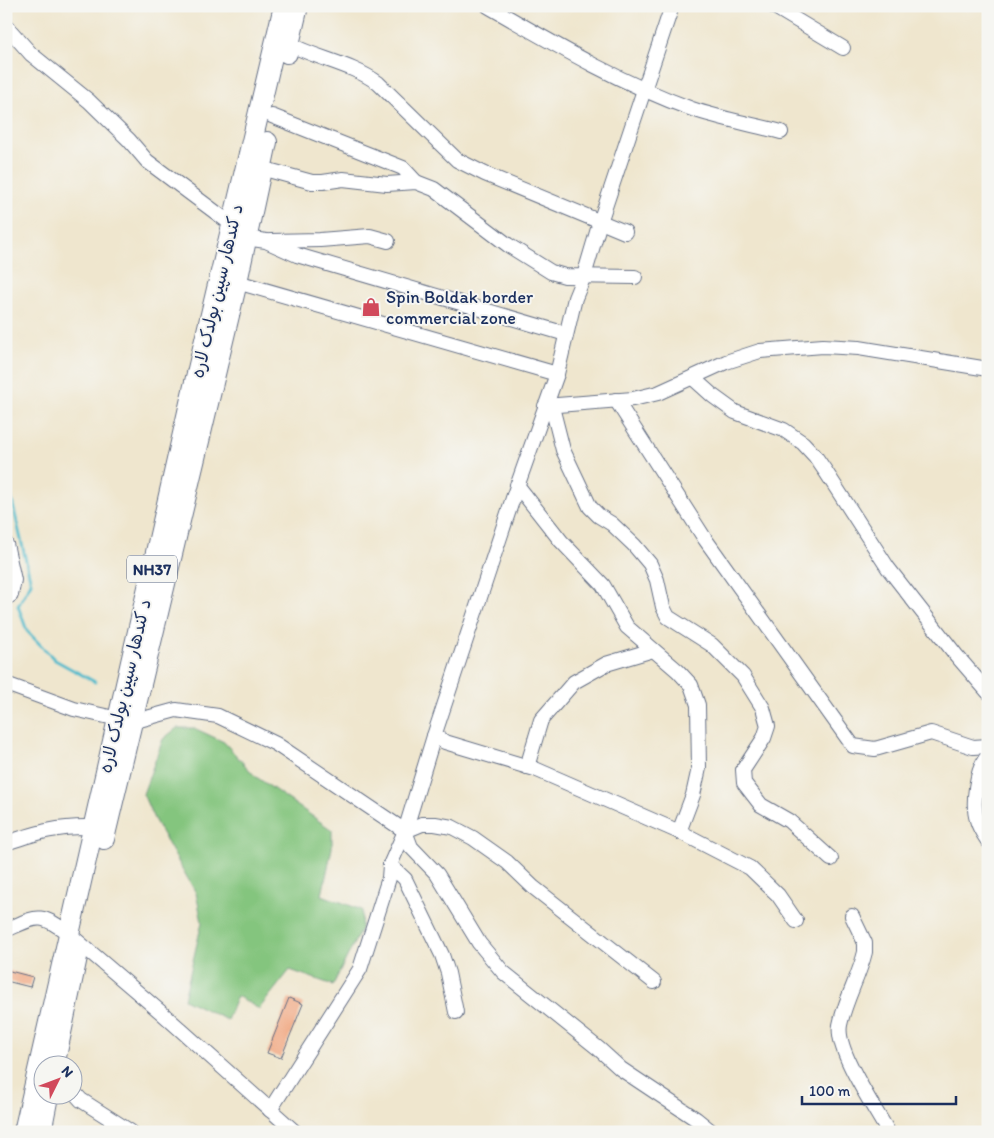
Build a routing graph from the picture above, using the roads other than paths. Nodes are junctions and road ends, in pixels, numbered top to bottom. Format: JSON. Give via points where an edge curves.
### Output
{"nodes":[{"id":1,"x":284,"y":6,"type":"edge"},
{"id":2,"x":298,"y":6,"type":"edge"},
{"id":3,"x":488,"y":6,"type":"edge"},
{"id":4,"x":672,"y":6,"type":"edge"},
{"id":5,"x":773,"y":6,"type":"edge"},
{"id":6,"x":6,"y":26,"type":"edge"},
{"id":7,"x":290,"y":44,"type":"junction"},
{"id":8,"x":843,"y":48,"type":"dead end"},
{"id":9,"x":645,"y":89,"type":"junction"},
{"id":10,"x":272,"y":116,"type":"junction"},
{"id":11,"x":781,"y":132,"type":"dead end"},
{"id":12,"x":261,"y":168,"type":"junction"},
{"id":13,"x":416,"y":182,"type":"junction"},
{"id":14,"x":600,"y":222,"type":"junction"},
{"id":15,"x":625,"y":232,"type":"dead end"},
{"id":16,"x":242,"y":233,"type":"junction"},
{"id":17,"x":266,"y":241,"type":"junction"},
{"id":18,"x":388,"y":241,"type":"dead end"},
{"id":19,"x":584,"y":276,"type":"junction"},
{"id":20,"x":635,"y":277,"type":"dead end"},
{"id":21,"x":237,"y":282,"type":"junction"},
{"id":22,"x":566,"y":334,"type":"junction"},
{"id":23,"x":988,"y":369,"type":"edge"},
{"id":24,"x":557,"y":374,"type":"junction"},
{"id":25,"x":694,"y":378,"type":"junction"},
{"id":26,"x":616,"y":400,"type":"junction"},
{"id":27,"x":549,"y":407,"type":"junction"},
{"id":28,"x":517,"y":484,"type":"junction"},
{"id":29,"x":6,"y":544,"type":"edge"},
{"id":30,"x":6,"y":598,"type":"edge"},
{"id":31,"x":653,"y":650,"type":"junction"},
{"id":32,"x":6,"y":684,"type":"edge"},
{"id":33,"x":988,"y":692,"type":"edge"},
{"id":34,"x":125,"y":721,"type":"junction"},
{"id":35,"x":434,"y":736,"type":"junction"},
{"id":36,"x":988,"y":746,"type":"edge"},
{"id":37,"x":988,"y":756,"type":"edge"},
{"id":38,"x":527,"y":767,"type":"junction"},
{"id":39,"x":93,"y":827,"type":"junction"},
{"id":40,"x":405,"y":831,"type":"junction"},
{"id":41,"x":679,"y":832,"type":"junction"},
{"id":42,"x":9,"y":841,"type":"edge"},
{"id":43,"x":988,"y":841,"type":"edge"},
{"id":44,"x":831,"y":859,"type":"dead end"},
{"id":45,"x":390,"y":865,"type":"junction"},
{"id":46,"x":852,"y":916,"type":"dead end"},
{"id":47,"x":796,"y":921,"type":"dead end"},
{"id":48,"x":6,"y":930,"type":"edge"},
{"id":49,"x":74,"y":938,"type":"junction"},
{"id":50,"x":654,"y":982,"type":"dead end"},
{"id":51,"x":456,"y":1012,"type":"dead end"},
{"id":52,"x":59,"y":1056,"type":"edge"},
{"id":53,"x":82,"y":1101,"type":"edge"},
{"id":54,"x":46,"y":1106,"type":"edge"},
{"id":55,"x":270,"y":1110,"type":"junction"},
{"id":56,"x":24,"y":1132,"type":"edge"},
{"id":57,"x":41,"y":1132,"type":"edge"},
{"id":58,"x":131,"y":1132,"type":"edge"},
{"id":59,"x":294,"y":1132,"type":"edge"},
{"id":60,"x":712,"y":1132,"type":"edge"},
{"id":61,"x":888,"y":1132,"type":"edge"}],
"edges":[{"from":1,"to":16,"type":"highway","name":"د کندهار سپین بولدک لاره","number":"NH37"},
{"from":2,"to":7,"type":"highway","name":"د کندهار سپین بولدک لاره","number":"NH37"},
{"from":3,"to":9,"type":"street","via":[[603,71]]},
{"from":4,"to":9,"type":"street"},
{"from":5,"to":8,"type":"street"},
{"from":6,"to":16,"type":"street","via":[[31,54],[89,100],[147,161]]},
{"from":7,"to":10,"type":"highway","name":"د کندهار سپین بولدک لاره","number":"NH37"},
{"from":7,"to":14,"type":"street","via":[[378,83],[457,160]]},
{"from":9,"to":11,"type":"street","via":[[693,110]]},
{"from":9,"to":14,"type":"street"},
{"from":10,"to":12,"type":"highway","name":"د کندهار سپین بولدک لاره","number":"NH37"},
{"from":10,"to":13,"type":"street","via":[[403,168]]},
{"from":12,"to":13,"type":"street","via":[[312,182],[343,179],[387,184]]},
{"from":12,"to":16,"type":"highway","name":"د کندهار سپین بولدک لاره","number":"NH37"},
{"from":13,"to":19,"type":"street","via":[[434,189],[508,245],[551,272]]},
{"from":14,"to":15,"type":"street"},
{"from":14,"to":19,"type":"street"},
{"from":16,"to":17,"type":"street"},
{"from":16,"to":21,"type":"highway","name":"د کندهار سپین بولدک لاره","number":"NH37"},
{"from":16,"to":34,"type":"highway","name":"د کندهار سپین بولدک لاره","number":"NH37"},
{"from":17,"to":18,"type":"street","via":[[370,236]]},
{"from":17,"to":22,"type":"street","via":[[297,255]]},
{"from":19,"to":20,"type":"street"},
{"from":19,"to":22,"type":"street"},
{"from":21,"to":24,"type":"street"},
{"from":21,"to":34,"type":"highway","name":"د کندهار سپین بولدک لاره","number":"NH37"},
{"from":22,"to":24,"type":"street"},
{"from":23,"to":25,"type":"street","via":[[859,348],[823,346],[760,351],[726,362]]},
{"from":24,"to":27,"type":"street"},
{"from":25,"to":26,"type":"street","via":[[658,393]]},
{"from":25,"to":33,"type":"street","via":[[735,412],[784,430],[803,443],[823,467],[888,568]]},
{"from":26,"to":27,"type":"street"},
{"from":26,"to":36,"type":"street","via":[[705,539],[853,746],[875,750],[931,733],[973,747]]},
{"from":27,"to":28,"type":"street"},
{"from":27,"to":44,"type":"street","via":[[563,450],[590,507],[612,524],[650,564],[668,616],[712,645],[743,676],[763,708],[768,726],[743,770],[744,783],[761,805],[789,821]]},
{"from":28,"to":31,"type":"street","via":[[561,541],[603,585],[627,627]]},
{"from":28,"to":35,"type":"street"},
{"from":29,"to":30,"type":"street","via":[[14,580],[11,595]]},
{"from":31,"to":38,"type":"street","via":[[606,664],[574,682],[541,720]]},
{"from":31,"to":41,"type":"street","via":[[691,685],[698,704],[699,768],[693,796]]},
{"from":32,"to":34,"type":"street","via":[[57,703]]},
{"from":34,"to":39,"type":"highway","name":"د کندهار سپین بولدک لاره","number":"NH37"},
{"from":34,"to":40,"type":"street","via":[[176,710],[218,716],[276,744]]},
{"from":34,"to":49,"type":"highway","name":"د کندهار سپین بولدک لاره","number":"NH37"},
{"from":35,"to":38,"type":"street"},
{"from":35,"to":40,"type":"street"},
{"from":37,"to":43,"type":"street","via":[[979,773],[975,798],[976,819]]},
{"from":38,"to":41,"type":"street"},
{"from":39,"to":42,"type":"street","via":[[56,828]]},
{"from":39,"to":49,"type":"highway","name":"د کندهار سپین بولدک لاره","number":"NH37"},
{"from":40,"to":45,"type":"street"},
{"from":40,"to":50,"type":"street","via":[[422,824],[444,825],[473,838]]},
{"from":40,"to":60,"type":"street","via":[[411,847],[437,874],[479,944],[503,972],[621,1069]]},
{"from":41,"to":47,"type":"street","via":[[750,868],[778,895]]},
{"from":45,"to":51,"type":"street","via":[[405,879],[442,954]]},
{"from":45,"to":55,"type":"street","via":[[389,878],[360,969]]},
{"from":46,"to":61,"type":"street","via":[[865,943],[865,952],[842,1018],[839,1038]]},
{"from":48,"to":49,"type":"street","via":[[28,920],[45,918]]},
{"from":49,"to":52,"type":"highway","name":"د کندهار سپین بولدک لاره","number":"NH37"},
{"from":49,"to":55,"type":"street"},
{"from":49,"to":56,"type":"highway","name":"د کندهار سپین بولدک لاره","number":"NH37"},
{"from":53,"to":58,"type":"street"},
{"from":54,"to":57,"type":"highway"},
{"from":55,"to":59,"type":"street"}]}
